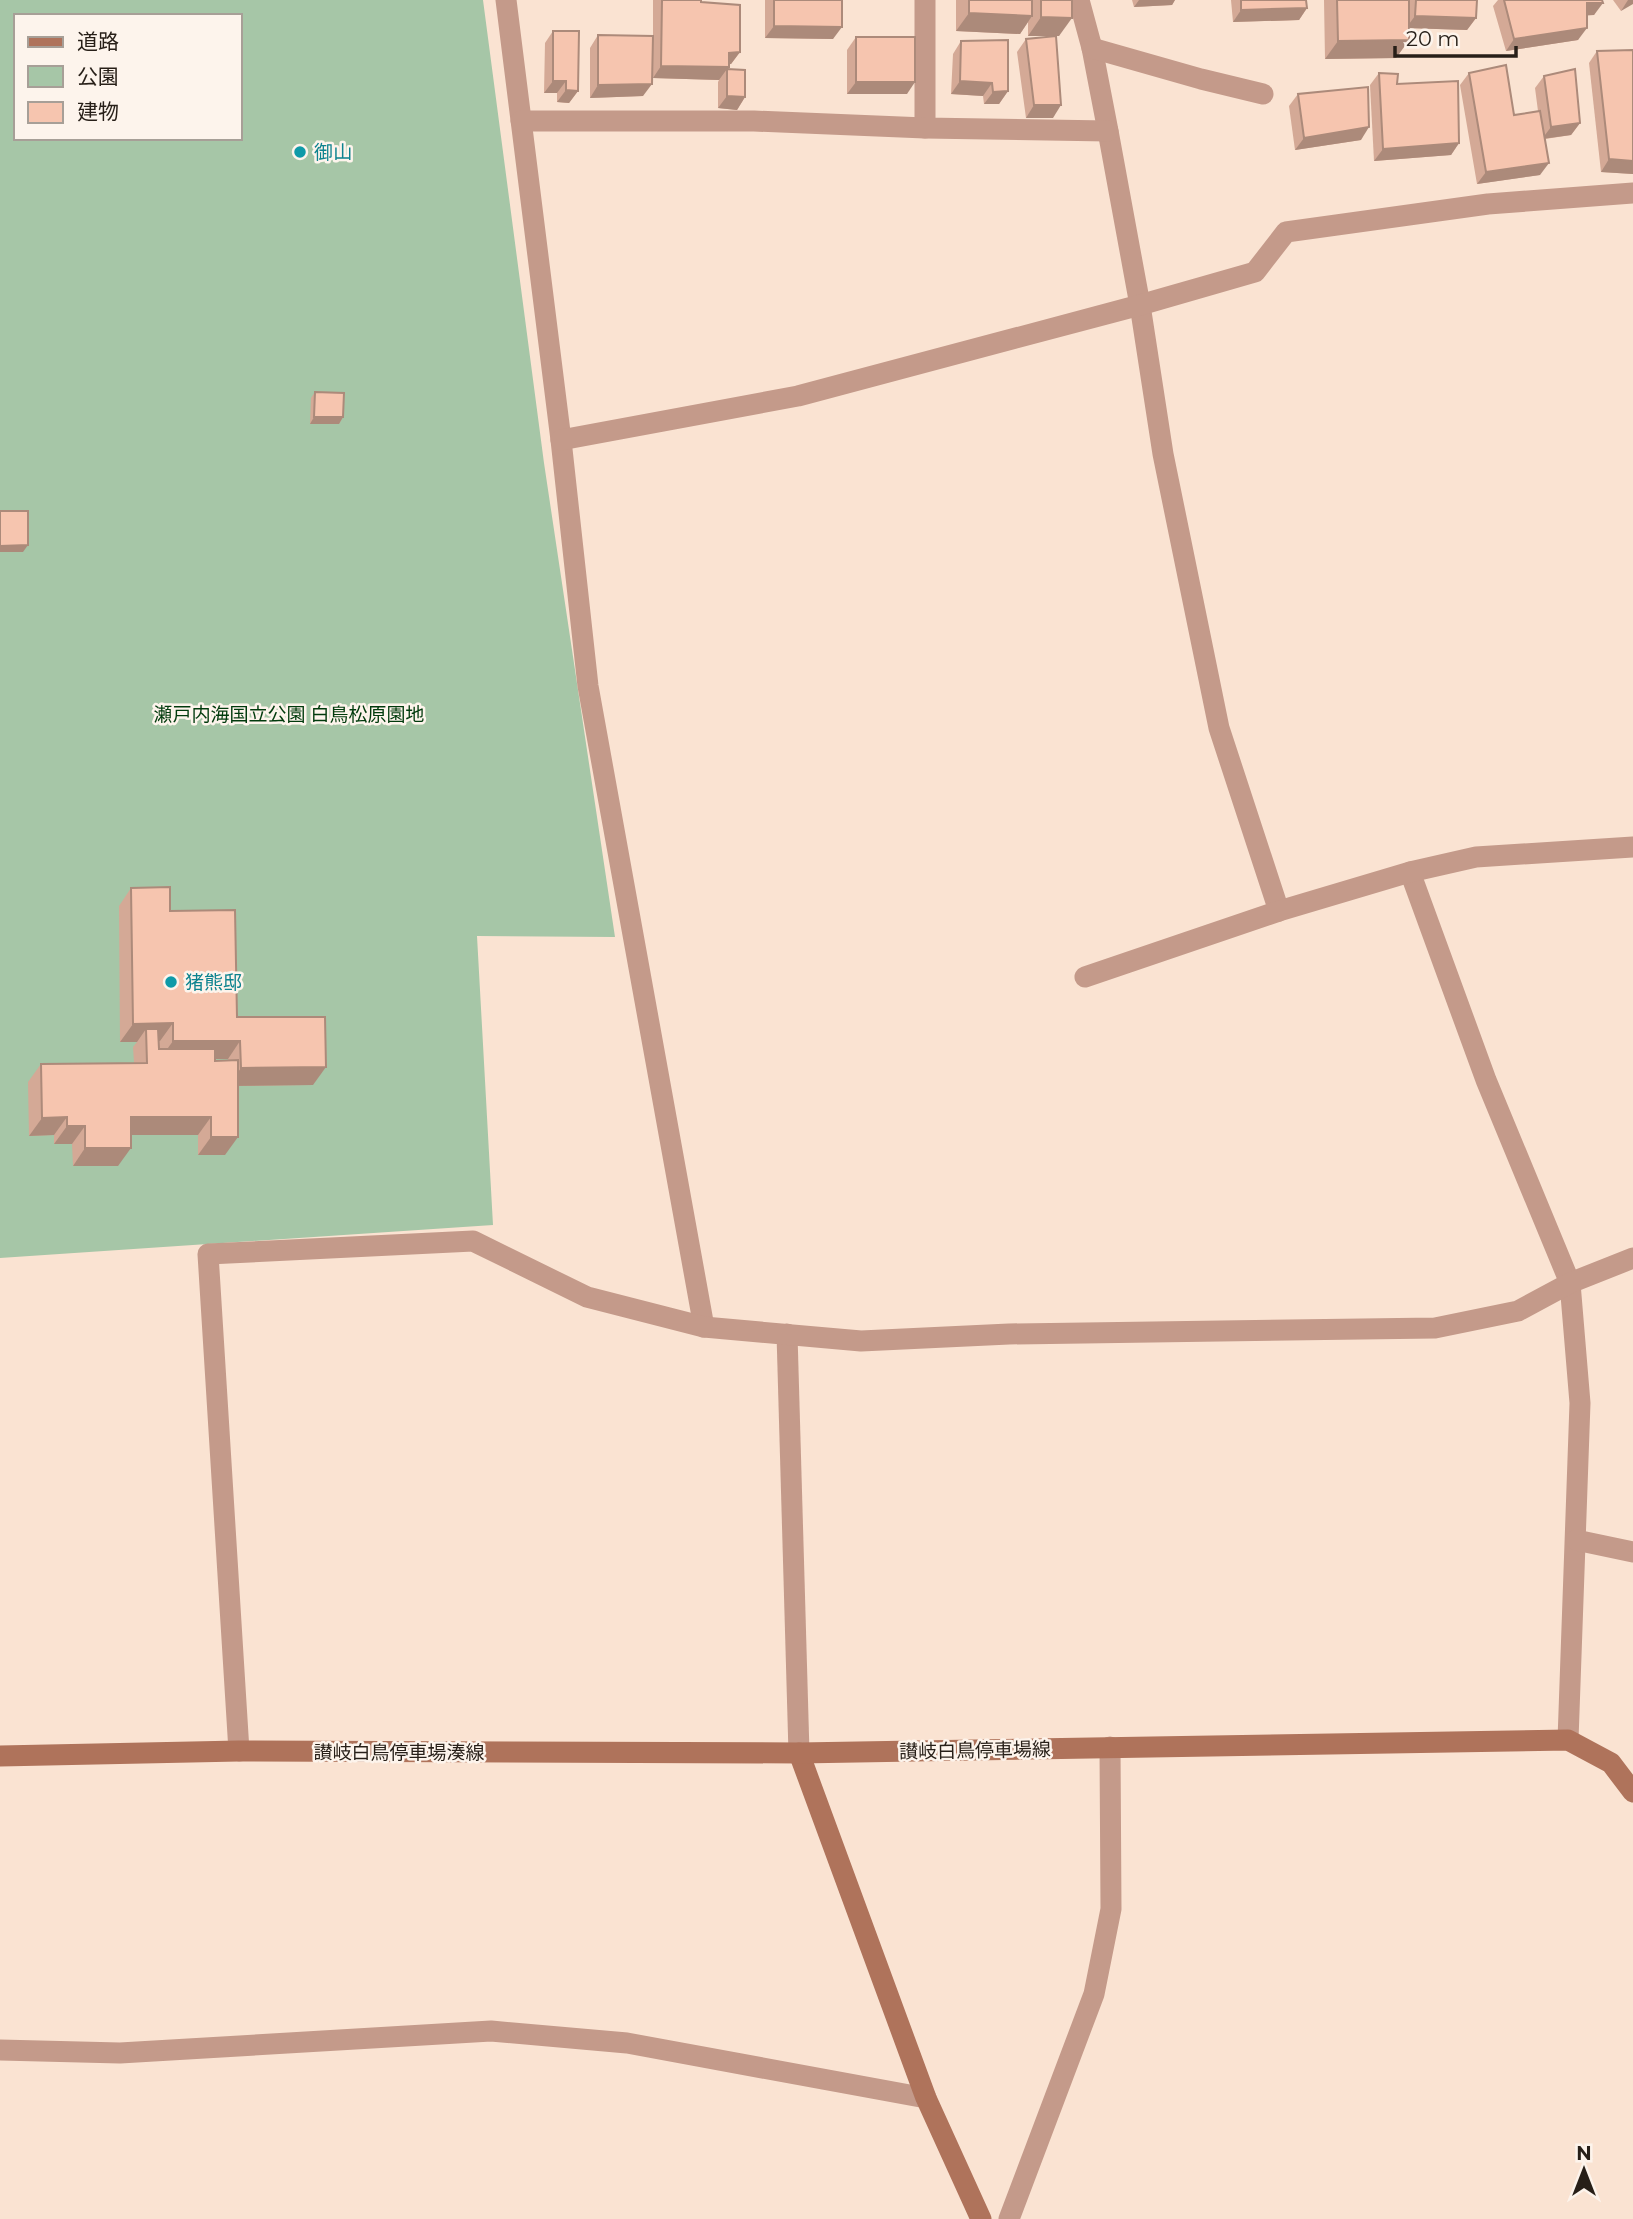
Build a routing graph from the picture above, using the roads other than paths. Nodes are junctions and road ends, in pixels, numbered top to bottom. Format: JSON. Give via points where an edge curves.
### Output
{"nodes":[{"id":1,"x":506,"y":0,"type":"edge"},
{"id":2,"x":925,"y":0,"type":"edge"},
{"id":3,"x":1079,"y":0,"type":"edge"},
{"id":4,"x":1092,"y":48,"type":"junction"},
{"id":5,"x":1263,"y":94,"type":"dead end"},
{"id":6,"x":522,"y":121,"type":"junction"},
{"id":7,"x":925,"y":128,"type":"junction"},
{"id":8,"x":1108,"y":131,"type":"junction"},
{"id":9,"x":1633,"y":192,"type":"edge"},
{"id":10,"x":1140,"y":305,"type":"junction"},
{"id":11,"x":561,"y":440,"type":"junction"},
{"id":12,"x":1633,"y":847,"type":"edge"},
{"id":13,"x":1410,"y":872,"type":"junction"},
{"id":14,"x":1279,"y":911,"type":"junction"},
{"id":15,"x":1085,"y":977,"type":"dead end"},
{"id":16,"x":1633,"y":1258,"type":"edge"},
{"id":17,"x":1570,"y":1283,"type":"junction"},
{"id":18,"x":704,"y":1327,"type":"junction"},
{"id":19,"x":787,"y":1334,"type":"junction"},
{"id":20,"x":1576,"y":1540,"type":"junction"},
{"id":21,"x":1633,"y":1552,"type":"edge"},
{"id":22,"x":1568,"y":1740,"type":"junction"},
{"id":23,"x":1110,"y":1747,"type":"junction"},
{"id":24,"x":239,"y":1751,"type":"junction"},
{"id":25,"x":799,"y":1753,"type":"junction"},
{"id":26,"x":0,"y":1756,"type":"edge"},
{"id":27,"x":1633,"y":1792,"type":"edge"},
{"id":28,"x":0,"y":2050,"type":"edge"},
{"id":29,"x":926,"y":2098,"type":"junction"},
{"id":30,"x":981,"y":2219,"type":"edge"},
{"id":31,"x":1009,"y":2219,"type":"edge"}],
"edges":[{"from":1,"to":6,"type":"street"},
{"from":2,"to":7,"type":"street"},
{"from":3,"to":4,"type":"street"},
{"from":4,"to":5,"type":"street"},
{"from":4,"to":8,"type":"street"},
{"from":6,"to":7,"type":"street","via":[[754,121]]},
{"from":6,"to":11,"type":"street"},
{"from":7,"to":8,"type":"street"},
{"from":8,"to":10,"type":"street"},
{"from":9,"to":10,"type":"street","via":[[1488,204],[1286,232],[1255,272]]},
{"from":10,"to":11,"type":"street","via":[[798,396]]},
{"from":10,"to":14,"type":"street","via":[[1163,454],[1219,727]]},
{"from":11,"to":18,"type":"street","via":[[588,686]]},
{"from":12,"to":13,"type":"street","via":[[1476,857]]},
{"from":13,"to":14,"type":"street"},
{"from":13,"to":17,"type":"street","via":[[1486,1080]]},
{"from":14,"to":15,"type":"street"},
{"from":16,"to":17,"type":"street"},
{"from":17,"to":19,"type":"street","via":[[1518,1311],[1435,1328],[1009,1334],[861,1341]]},
{"from":17,"to":20,"type":"street","via":[[1580,1403]]},
{"from":18,"to":19,"type":"street"},
{"from":18,"to":24,"type":"street","via":[[587,1297],[473,1241],[208,1254]]},
{"from":19,"to":25,"type":"street"},
{"from":20,"to":21,"type":"street"},
{"from":20,"to":22,"type":"street"},
{"from":22,"to":23,"type":"main road","name":"讃岐白鳥停車場線"},
{"from":22,"to":27,"type":"main road","name":"讃岐白鳥停車場線","via":[[1611,1763]]},
{"from":23,"to":25,"type":"main road","name":"讃岐白鳥停車場線"},
{"from":23,"to":31,"type":"street","via":[[1111,1909],[1094,1994]]},
{"from":24,"to":25,"type":"main road","name":"讃岐白鳥停車場湊線"},
{"from":24,"to":26,"type":"main road","name":"讃岐白鳥停車場湊線"},
{"from":25,"to":29,"type":"main road"},
{"from":28,"to":29,"type":"street","via":[[120,2053],[491,2031],[627,2043]]},
{"from":29,"to":30,"type":"main road"}]}
